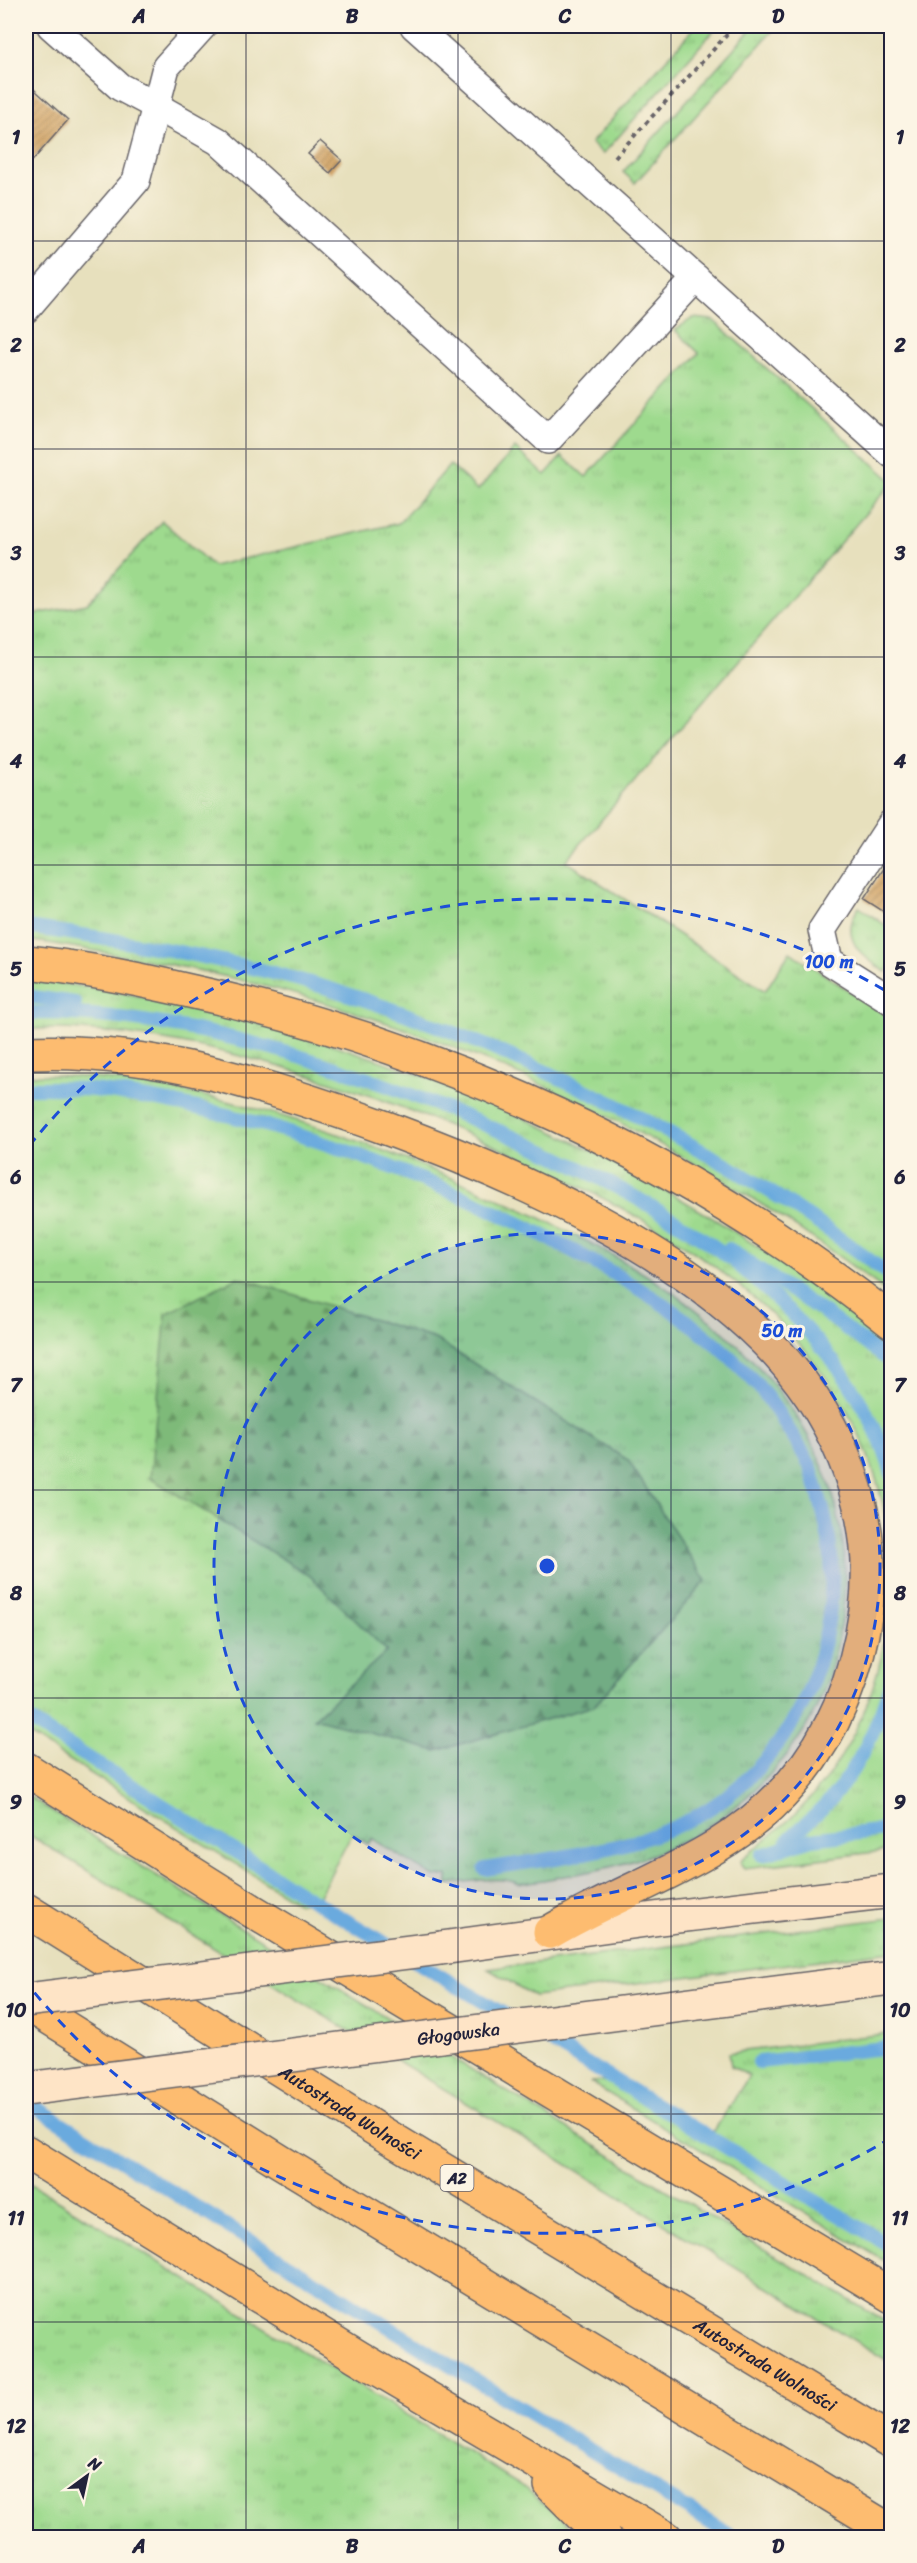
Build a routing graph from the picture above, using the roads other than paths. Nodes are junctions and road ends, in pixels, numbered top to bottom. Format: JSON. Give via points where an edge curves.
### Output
{"nodes":[{"id":1,"x":51,"y":26,"type":"edge"},
{"id":2,"x":203,"y":26,"type":"edge"},
{"id":3,"x":414,"y":26,"type":"edge"},
{"id":4,"x":156,"y":106,"type":"junction"},
{"id":5,"x":696,"y":279,"type":"junction"},
{"id":6,"x":26,"y":309,"type":"edge"},
{"id":7,"x":891,"y":454,"type":"edge"},
{"id":8,"x":891,"y":823,"type":"edge"},
{"id":9,"x":26,"y":962,"type":"edge"},
{"id":10,"x":891,"y":1001,"type":"edge"},
{"id":11,"x":26,"y":1053,"type":"edge"},
{"id":12,"x":891,"y":1322,"type":"edge"},
{"id":13,"x":26,"y":1769,"type":"edge"},
{"id":14,"x":891,"y":1891,"type":"edge"},
{"id":15,"x":26,"y":1910,"type":"edge"},
{"id":16,"x":550,"y":1932,"type":"junction"},
{"id":17,"x":891,"y":1978,"type":"edge"},
{"id":18,"x":26,"y":2002,"type":"edge"},
{"id":19,"x":26,"y":2089,"type":"edge"},
{"id":20,"x":26,"y":2152,"type":"edge"},
{"id":21,"x":891,"y":2296,"type":"edge"},
{"id":22,"x":499,"y":2441,"type":"junction"},
{"id":23,"x":891,"y":2442,"type":"edge"},
{"id":24,"x":891,"y":2532,"type":"edge"},
{"id":25,"x":604,"y":2538,"type":"edge"},
{"id":26,"x":666,"y":2538,"type":"edge"}],
"edges":[{"from":1,"to":4,"type":"lane","via":[[120,87]]},
{"from":2,"to":4,"type":"lane","via":[[166,67]]},
{"from":3,"to":5,"type":"lane"},
{"from":4,"to":5,"type":"lane","via":[[218,141],[548,440]]},
{"from":4,"to":6,"type":"lane","via":[[136,181]]},
{"from":5,"to":7,"type":"lane"},
{"from":8,"to":10,"type":"lane","via":[[822,930],[829,961]]},
{"from":9,"to":12,"type":"highway","via":[[110,974],[259,1006],[444,1066],[554,1114],[690,1185],[792,1249]]},
{"from":11,"to":16,"type":"highway","via":[[102,1055],[235,1080],[332,1108],[471,1160],[543,1193],[647,1249],[705,1289],[779,1355],[821,1411],[860,1500],[869,1584],[862,1640],[846,1695],[826,1737],[789,1787],[718,1846]]},
{"from":13,"to":21,"type":"highway","via":[[254,1912]]},
{"from":14,"to":16,"type":"main road"},
{"from":15,"to":23,"type":"highway","name":"Autostrada Wolności","number":"A2"},
{"from":16,"to":18,"type":"main road","bridge":true},
{"from":17,"to":19,"type":"main road","name":"Głogowska","bridge":true},
{"from":18,"to":24,"type":"highway","via":[[281,2162]]},
{"from":20,"to":22,"type":"highway"},
{"from":22,"to":25,"type":"highway","via":[[561,2494]]},
{"from":22,"to":26,"type":"highway"}]}
